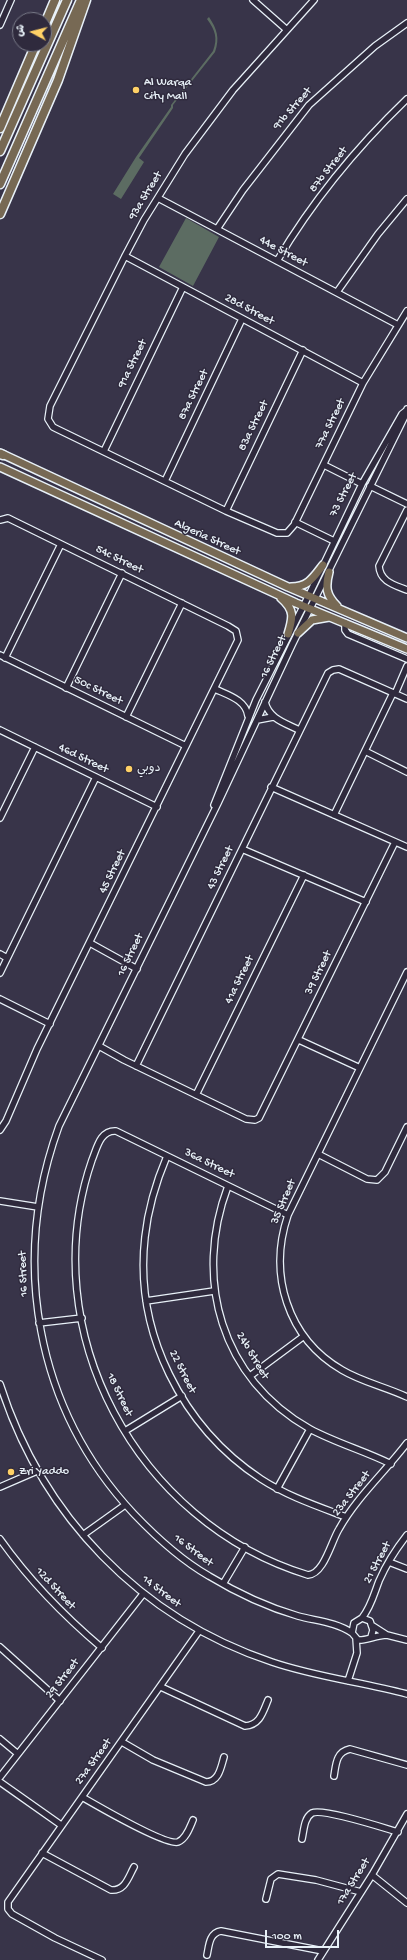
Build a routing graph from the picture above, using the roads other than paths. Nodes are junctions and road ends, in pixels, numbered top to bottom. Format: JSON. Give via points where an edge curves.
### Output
{"nodes":[{"id":1,"x":11,"y":0,"type":"edge"},
{"id":2,"x":55,"y":0,"type":"edge"},
{"id":3,"x":67,"y":0,"type":"edge"},
{"id":4,"x":81,"y":0,"type":"edge"},
{"id":5,"x":86,"y":0,"type":"edge"},
{"id":6,"x":253,"y":0,"type":"edge"},
{"id":7,"x":314,"y":0,"type":"edge"},
{"id":8,"x":50,"y":12,"type":"edge"},
{"id":9,"x":407,"y":23,"type":"edge"},
{"id":10,"x":0,"y":25,"type":"edge"},
{"id":11,"x":287,"y":30,"type":"junction"},
{"id":12,"x":33,"y":52,"type":"edge"},
{"id":13,"x":407,"y":99,"type":"edge"},
{"id":14,"x":0,"y":128,"type":"edge"},
{"id":15,"x":0,"y":151,"type":"edge"},
{"id":16,"x":0,"y":184,"type":"edge"},
{"id":17,"x":158,"y":198,"type":"junction"},
{"id":18,"x":407,"y":199,"type":"edge"},
{"id":19,"x":0,"y":214,"type":"edge"},
{"id":20,"x":217,"y":229,"type":"junction"},
{"id":21,"x":124,"y":256,"type":"junction"},
{"id":22,"x":277,"y":261,"type":"junction"},
{"id":23,"x":183,"y":287,"type":"junction"},
{"id":24,"x":337,"y":292,"type":"junction"},
{"id":25,"x":407,"y":311,"type":"edge"},
{"id":26,"x":242,"y":319,"type":"junction"},
{"id":27,"x":398,"y":325,"type":"junction"},
{"id":28,"x":303,"y":350,"type":"junction"},
{"id":29,"x":364,"y":383,"type":"junction"},
{"id":30,"x":407,"y":409,"type":"edge"},
{"id":31,"x":104,"y":451,"type":"junction"},
{"id":32,"x":1,"y":454,"type":"edge"},
{"id":33,"x":324,"y":464,"type":"junction"},
{"id":34,"x":0,"y":467,"type":"edge"},
{"id":35,"x":165,"y":481,"type":"junction"},
{"id":36,"x":362,"y":484,"type":"junction"},
{"id":37,"x":370,"y":486,"type":"junction"},
{"id":38,"x":407,"y":504,"type":"edge"},
{"id":39,"x":407,"y":510,"type":"edge"},
{"id":40,"x":226,"y":511,"type":"junction"},
{"id":41,"x":0,"y":520,"type":"edge"},
{"id":42,"x":295,"y":522,"type":"junction"},
{"id":43,"x":334,"y":541,"type":"junction"},
{"id":44,"x":61,"y":544,"type":"junction"},
{"id":45,"x":322,"y":565,"type":"junction"},
{"id":46,"x":329,"y":572,"type":"junction"},
{"id":47,"x":122,"y":573,"type":"junction"},
{"id":48,"x":288,"y":587,"type":"junction"},
{"id":49,"x":407,"y":590,"type":"edge"},
{"id":50,"x":275,"y":593,"type":"junction"},
{"id":51,"x":312,"y":597,"type":"junction"},
{"id":52,"x":182,"y":603,"type":"junction"},
{"id":53,"x":307,"y":607,"type":"junction"},
{"id":54,"x":342,"y":610,"type":"junction"},
{"id":55,"x":331,"y":617,"type":"junction"},
{"id":56,"x":345,"y":623,"type":"junction"},
{"id":57,"x":228,"y":626,"type":"joint"},
{"id":58,"x":298,"y":633,"type":"junction"},
{"id":59,"x":288,"y":634,"type":"junction"},
{"id":60,"x":407,"y":638,"type":"edge"},
{"id":61,"x":407,"y":650,"type":"edge"},
{"id":62,"x":3,"y":656,"type":"edge"},
{"id":63,"x":407,"y":659,"type":"edge"},
{"id":64,"x":407,"y":666,"type":"edge"},
{"id":65,"x":66,"y":688,"type":"junction"},
{"id":66,"x":215,"y":689,"type":"junction"},
{"id":67,"x":394,"y":693,"type":"junction"},
{"id":68,"x":407,"y":699,"type":"edge"},
{"id":69,"x":256,"y":700,"type":"junction"},
{"id":70,"x":240,"y":701,"type":"junction"},
{"id":71,"x":265,"y":702,"type":"junction"},
{"id":72,"x":248,"y":716,"type":"junction"},
{"id":73,"x":126,"y":717,"type":"junction"},
{"id":74,"x":273,"y":717,"type":"junction"},
{"id":75,"x":256,"y":720,"type":"junction"},
{"id":76,"x":0,"y":730,"type":"edge"},
{"id":77,"x":299,"y":730,"type":"junction"},
{"id":78,"x":186,"y":746,"type":"junction"},
{"id":79,"x":35,"y":747,"type":"junction"},
{"id":80,"x":365,"y":751,"type":"junction"},
{"id":81,"x":407,"y":772,"type":"edge"},
{"id":82,"x":96,"y":777,"type":"junction"},
{"id":83,"x":271,"y":787,"type":"junction"},
{"id":84,"x":157,"y":807,"type":"junction"},
{"id":85,"x":212,"y":813,"type":"junction"},
{"id":86,"x":334,"y":815,"type":"junction"},
{"id":87,"x":0,"y":818,"type":"edge"},
{"id":88,"x":395,"y":842,"type":"junction"},
{"id":89,"x":407,"y":847,"type":"edge"},
{"id":90,"x":242,"y":849,"type":"junction"},
{"id":91,"x":304,"y":875,"type":"junction"},
{"id":92,"x":366,"y":902,"type":"junction"},
{"id":93,"x":90,"y":943,"type":"junction"},
{"id":94,"x":0,"y":954,"type":"edge"},
{"id":95,"x":7,"y":958,"type":"junction"},
{"id":96,"x":138,"y":966,"type":"junction"},
{"id":97,"x":407,"y":972,"type":"edge"},
{"id":98,"x":0,"y":973,"type":"edge"},
{"id":99,"x":0,"y":999,"type":"edge"},
{"id":100,"x":50,"y":1024,"type":"junction"},
{"id":101,"x":299,"y":1040,"type":"junction"},
{"id":102,"x":98,"y":1048,"type":"junction"},
{"id":103,"x":136,"y":1066,"type":"junction"},
{"id":104,"x":360,"y":1068,"type":"junction"},
{"id":105,"x":196,"y":1095,"type":"junction"},
{"id":106,"x":407,"y":1127,"type":"edge"},
{"id":107,"x":0,"y":1130,"type":"edge"},
{"id":108,"x":121,"y":1133,"type":"joint"},
{"id":109,"x":318,"y":1154,"type":"junction"},
{"id":110,"x":167,"y":1156,"type":"junction"},
{"id":111,"x":228,"y":1186,"type":"junction"},
{"id":112,"x":0,"y":1201,"type":"edge"},
{"id":113,"x":38,"y":1206,"type":"junction"},
{"id":114,"x":288,"y":1215,"type":"junction"},
{"id":115,"x":214,"y":1291,"type":"junction"},
{"id":116,"x":146,"y":1301,"type":"junction"},
{"id":117,"x":82,"y":1318,"type":"junction"},
{"id":118,"x":39,"y":1325,"type":"junction"},
{"id":119,"x":304,"y":1336,"type":"junction"},
{"id":120,"x":250,"y":1376,"type":"junction"},
{"id":121,"x":0,"y":1384,"type":"edge"},
{"id":122,"x":182,"y":1396,"type":"junction"},
{"id":123,"x":407,"y":1397,"type":"edge"},
{"id":124,"x":7,"y":1405,"type":"junction"},
{"id":125,"x":0,"y":1408,"type":"edge"},
{"id":126,"x":310,"y":1429,"type":"junction"},
{"id":127,"x":125,"y":1431,"type":"junction"},
{"id":128,"x":407,"y":1443,"type":"edge"},
{"id":129,"x":391,"y":1464,"type":"junction"},
{"id":130,"x":36,"y":1471,"type":"junction"},
{"id":131,"x":0,"y":1486,"type":"edge"},
{"id":132,"x":277,"y":1489,"type":"junction"},
{"id":133,"x":124,"y":1503,"type":"junction"},
{"id":134,"x":346,"y":1517,"type":"junction"},
{"id":135,"x":407,"y":1535,"type":"edge"},
{"id":136,"x":84,"y":1537,"type":"junction"},
{"id":137,"x":0,"y":1538,"type":"edge"},
{"id":138,"x":245,"y":1547,"type":"junction"},
{"id":139,"x":390,"y":1560,"type":"junction"},
{"id":140,"x":323,"y":1564,"type":"joint"},
{"id":141,"x":407,"y":1568,"type":"edge"},
{"id":142,"x":225,"y":1585,"type":"junction"},
{"id":143,"x":143,"y":1594,"type":"junction"},
{"id":144,"x":372,"y":1603,"type":"junction"},
{"id":145,"x":362,"y":1618,"type":"junction"},
{"id":146,"x":354,"y":1623,"type":"junction"},
{"id":147,"x":372,"y":1624,"type":"junction"},
{"id":148,"x":335,"y":1625,"type":"junction"},
{"id":149,"x":199,"y":1631,"type":"junction"},
{"id":150,"x":354,"y":1635,"type":"junction"},
{"id":151,"x":387,"y":1635,"type":"junction"},
{"id":152,"x":371,"y":1637,"type":"junction"},
{"id":153,"x":365,"y":1640,"type":"junction"},
{"id":154,"x":407,"y":1640,"type":"edge"},
{"id":155,"x":0,"y":1646,"type":"edge"},
{"id":156,"x":102,"y":1648,"type":"junction"},
{"id":157,"x":356,"y":1653,"type":"junction"},
{"id":158,"x":350,"y":1682,"type":"junction"},
{"id":159,"x":161,"y":1687,"type":"junction"},
{"id":160,"x":407,"y":1694,"type":"edge"},
{"id":161,"x":268,"y":1700,"type":"dead end"},
{"id":162,"x":60,"y":1701,"type":"junction"},
{"id":163,"x":0,"y":1738,"type":"edge"},
{"id":164,"x":122,"y":1742,"type":"junction"},
{"id":165,"x":18,"y":1754,"type":"junction"},
{"id":166,"x":224,"y":1757,"type":"dead end"},
{"id":167,"x":407,"y":1765,"type":"edge"},
{"id":168,"x":334,"y":1776,"type":"dead end"},
{"id":169,"x":0,"y":1777,"type":"edge"},
{"id":170,"x":0,"y":1782,"type":"edge"},
{"id":171,"x":82,"y":1797,"type":"junction"},
{"id":172,"x":407,"y":1814,"type":"edge"},
{"id":173,"x":193,"y":1820,"type":"dead end"},
{"id":174,"x":61,"y":1825,"type":"junction"},
{"id":175,"x":398,"y":1832,"type":"junction"},
{"id":176,"x":302,"y":1839,"type":"dead end"},
{"id":177,"x":42,"y":1853,"type":"junction"},
{"id":178,"x":134,"y":1867,"type":"dead end"},
{"id":179,"x":372,"y":1875,"type":"junction"},
{"id":180,"x":361,"y":1892,"type":"junction"},
{"id":181,"x":266,"y":1899,"type":"dead end"},
{"id":182,"x":407,"y":1903,"type":"edge"},
{"id":183,"x":323,"y":1951,"type":"junction"},
{"id":184,"x":207,"y":1956,"type":"dead end"},
{"id":185,"x":102,"y":1960,"type":"edge"},
{"id":186,"x":318,"y":1960,"type":"edge"}],
"edges":[{"from":1,"to":10,"type":"street"},
{"from":2,"to":8,"type":"highway"},
{"from":3,"to":15,"type":"highway"},
{"from":4,"to":16,"type":"highway"},
{"from":5,"to":19,"type":"highway","via":[[58,80]]},
{"from":6,"to":11,"type":"street"},
{"from":7,"to":11,"type":"street","name":"93a Street"},
{"from":9,"to":20,"type":"street","name":"91b Street","via":[[375,46],[309,105],[243,190]]},
{"from":11,"to":17,"type":"street","name":"93a Street","via":[[212,116]]},
{"from":12,"to":14,"type":"highway"},
{"from":13,"to":22,"type":"street","name":"87b Street","via":[[350,161],[303,221]]},
{"from":17,"to":20,"type":"street","name":"44e Street"},
{"from":17,"to":21,"type":"street","name":"93a Street"},
{"from":18,"to":24,"type":"street","via":[[378,234]]},
{"from":20,"to":22,"type":"street","name":"44e Street"},
{"from":21,"to":23,"type":"street","name":"28d Street"},
{"from":21,"to":31,"type":"street","name":"93a Street","via":[[48,410],[48,419],[57,429]]},
{"from":22,"to":24,"type":"street","name":"44e Street"},
{"from":23,"to":26,"type":"street","name":"28d Street"},
{"from":23,"to":31,"type":"street","name":"91a Street"},
{"from":24,"to":27,"type":"street","name":"44e Street"},
{"from":25,"to":27,"type":"street","name":"77a Street"},
{"from":26,"to":28,"type":"street","name":"28d Street"},
{"from":26,"to":35,"type":"street","name":"87a Street"},
{"from":27,"to":29,"type":"street","name":"77a Street"},
{"from":28,"to":29,"type":"street","name":"28d Street"},
{"from":28,"to":40,"type":"street","name":"83a Street"},
{"from":29,"to":33,"type":"street","name":"77a Street"},
{"from":30,"to":36,"type":"street","name":"73 Street"},
{"from":30,"to":37,"type":"street","name":"73 Street"},
{"from":31,"to":35,"type":"street"},
{"from":32,"to":48,"type":"main road","name":"Algeria Street"},
{"from":33,"to":36,"type":"street"},
{"from":33,"to":42,"type":"street","name":"77a Street"},
{"from":34,"to":50,"type":"main road","name":"Algeria Street"},
{"from":35,"to":40,"type":"street"},
{"from":36,"to":43,"type":"street","name":"73 Street"},
{"from":37,"to":38,"type":"street"},
{"from":37,"to":46,"type":"street","name":"73 Street"},
{"from":39,"to":49,"type":"street","via":[[380,566],[382,577]]},
{"from":40,"to":42,"type":"street","name":"77a Street","via":[[282,534],[291,530]]},
{"from":41,"to":44,"type":"street","name":"54c Street","via":[[8,518]]},
{"from":42,"to":43,"type":"street"},
{"from":43,"to":45,"type":"street","name":"73 Street"},
{"from":44,"to":47,"type":"street","name":"54c Street"},
{"from":44,"to":62,"type":"street"},
{"from":45,"to":48,"type":"main road","via":[[307,584]]},
{"from":45,"to":51,"type":"street","name":"73 Street"},
{"from":46,"to":51,"type":"street","name":"73 Street"},
{"from":46,"to":54,"type":"main road","via":[[327,592],[331,600]]},
{"from":47,"to":52,"type":"street","name":"54c Street"},
{"from":47,"to":65,"type":"street"},
{"from":48,"to":51,"type":"main road","name":"Algeria Street"},
{"from":50,"to":53,"type":"main road","name":"Algeria Street"},
{"from":50,"to":59,"type":"main road","via":[[292,611]]},
{"from":51,"to":53,"type":"street","name":"16 Street"},
{"from":51,"to":54,"type":"main road","name":"Algeria Street"},
{"from":52,"to":57,"type":"street","name":"54c Street"},
{"from":52,"to":73,"type":"street"},
{"from":53,"to":55,"type":"main road","name":"Algeria Street"},
{"from":53,"to":58,"type":"street","name":"16 Street"},
{"from":53,"to":59,"type":"street","name":"16 Street"},
{"from":54,"to":60,"type":"main road","name":"Algeria Street"},
{"from":55,"to":56,"type":"main road","name":"Algeria Street"},
{"from":55,"to":58,"type":"main road","via":[[312,620]]},
{"from":56,"to":61,"type":"main road","name":"Algeria Street"},
{"from":56,"to":63,"type":"street","via":[[344,630],[348,634]]},
{"from":57,"to":66,"type":"street","name":"45 Street","via":[[236,632],[238,640]]},
{"from":58,"to":71,"type":"street","name":"16 Street"},
{"from":59,"to":69,"type":"street","name":"16 Street"},
{"from":62,"to":65,"type":"street","name":"50c Street"},
{"from":64,"to":67,"type":"street"},
{"from":65,"to":73,"type":"street","name":"50c Street"},
{"from":66,"to":70,"type":"street"},
{"from":66,"to":78,"type":"street","name":"45 Street"},
{"from":67,"to":68,"type":"street"},
{"from":67,"to":77,"type":"street","name":"43 Street","via":[[339,669],[333,670],[324,679]]},
{"from":67,"to":80,"type":"street"},
{"from":69,"to":70,"type":"street"},
{"from":69,"to":72,"type":"street","name":"16 Street"},
{"from":70,"to":72,"type":"street","via":[[245,706]]},
{"from":71,"to":74,"type":"street"},
{"from":71,"to":75,"type":"street","name":"16 Street"},
{"from":72,"to":85,"type":"street","name":"16 Street"},
{"from":73,"to":78,"type":"street","name":"50c Street"},
{"from":74,"to":75,"type":"street"},
{"from":74,"to":77,"type":"street"},
{"from":75,"to":85,"type":"street","name":"16 Street"},
{"from":76,"to":79,"type":"street","name":"46d Street"},
{"from":77,"to":83,"type":"street","name":"43 Street"},
{"from":78,"to":84,"type":"street","name":"45 Street"},
{"from":79,"to":82,"type":"street","name":"46d Street"},
{"from":79,"to":87,"type":"street"},
{"from":80,"to":81,"type":"street"},
{"from":80,"to":86,"type":"street"},
{"from":82,"to":84,"type":"street","name":"46d Street"},
{"from":82,"to":95,"type":"street"},
{"from":83,"to":86,"type":"street"},
{"from":83,"to":90,"type":"street","name":"43 Street"},
{"from":84,"to":93,"type":"street","name":"45 Street"},
{"from":85,"to":96,"type":"street","name":"16 Street"},
{"from":86,"to":88,"type":"street"},
{"from":88,"to":89,"type":"street"},
{"from":88,"to":92,"type":"street","name":"39 Street"},
{"from":90,"to":91,"type":"street"},
{"from":90,"to":103,"type":"street","name":"43 Street"},
{"from":91,"to":92,"type":"street"},
{"from":91,"to":105,"type":"street","name":"41a Street"},
{"from":92,"to":101,"type":"street","name":"39 Street"},
{"from":93,"to":96,"type":"street"},
{"from":93,"to":100,"type":"street","name":"45 Street"},
{"from":94,"to":95,"type":"street"},
{"from":95,"to":98,"type":"street"},
{"from":96,"to":102,"type":"street","name":"16 Street"},
{"from":97,"to":104,"type":"street","name":"35 Street"},
{"from":99,"to":100,"type":"street"},
{"from":100,"to":107,"type":"street","name":"45 Street"},
{"from":101,"to":104,"type":"street"},
{"from":101,"to":105,"type":"street","name":"39 Street","via":[[259,1118],[250,1121]]},
{"from":102,"to":103,"type":"street"},
{"from":102,"to":113,"type":"street","name":"16 Street","via":[[60,1126],[46,1164]]},
{"from":103,"to":105,"type":"street"},
{"from":104,"to":109,"type":"street","name":"35 Street"},
{"from":106,"to":109,"type":"street","via":[[385,1172],[378,1180],[367,1179]]},
{"from":108,"to":110,"type":"street","name":"36a Street"},
{"from":108,"to":117,"type":"street","name":"18 Street","via":[[111,1130],[102,1136],[85,1188],[77,1253]]},
{"from":109,"to":114,"type":"street","name":"35 Street"},
{"from":110,"to":111,"type":"street","name":"36a Street"},
{"from":110,"to":116,"type":"street","name":"22 Street","via":[[148,1216],[143,1259]]},
{"from":111,"to":114,"type":"street","name":"36a Street"},
{"from":111,"to":115,"type":"street","name":"24b Street","via":[[214,1236]]},
{"from":112,"to":113,"type":"street"},
{"from":113,"to":118,"type":"street","name":"16 Street","via":[[34,1271]]},
{"from":114,"to":119,"type":"street","name":"35 Street","via":[[282,1237],[280,1274],[291,1313]]},
{"from":115,"to":116,"type":"street"},
{"from":115,"to":120,"type":"street","name":"24b Street","via":[[223,1326]]},
{"from":116,"to":122,"type":"street","name":"22 Street","via":[[159,1351]]},
{"from":117,"to":118,"type":"street"},
{"from":117,"to":127,"type":"street","name":"18 Street","via":[[97,1377]]},
{"from":118,"to":133,"type":"street","name":"16 Street","via":[[50,1369],[68,1417],[94,1463]]},
{"from":119,"to":120,"type":"street"},
{"from":119,"to":123,"type":"street","name":"35 Street","via":[[327,1360],[341,1369]]},
{"from":120,"to":126,"type":"street","name":"24b Street","via":[[276,1405]]},
{"from":121,"to":124,"type":"street","name":"14 Street"},
{"from":122,"to":127,"type":"street"},
{"from":122,"to":132,"type":"street","name":"22 Street","via":[[221,1446],[245,1467]]},
{"from":124,"to":125,"type":"street"},
{"from":124,"to":130,"type":"street","name":"14 Street"},
{"from":126,"to":129,"type":"street","name":"24b Street"},
{"from":126,"to":132,"type":"street"},
{"from":127,"to":138,"type":"street","name":"18 Street","via":[[141,1456],[168,1488],[208,1524]]},
{"from":128,"to":129,"type":"street","name":"23a Street"},
{"from":129,"to":134,"type":"street","name":"23a Street"},
{"from":130,"to":131,"type":"street"},
{"from":130,"to":136,"type":"street","name":"14 Street"},
{"from":132,"to":134,"type":"street","name":"22 Street"},
{"from":133,"to":136,"type":"street"},
{"from":133,"to":142,"type":"street","name":"16 Street","via":[[172,1550]]},
{"from":134,"to":140,"type":"street","name":"23a Street"},
{"from":135,"to":139,"type":"street","name":"21 Street"},
{"from":136,"to":143,"type":"street","name":"14 Street"},
{"from":137,"to":156,"type":"street","name":"12d Street","via":[[41,1591],[73,1624]]},
{"from":138,"to":140,"type":"street","name":"18 Street","via":[[308,1574],[317,1572]]},
{"from":138,"to":142,"type":"street"},
{"from":139,"to":141,"type":"street"},
{"from":139,"to":144,"type":"street","name":"21 Street"},
{"from":142,"to":148,"type":"street","name":"16 Street","via":[[279,1610]]},
{"from":143,"to":149,"type":"street","name":"14 Street"},
{"from":143,"to":156,"type":"street","name":"29 Street"},
{"from":144,"to":145,"type":"street","name":"21 Street"},
{"from":144,"to":147,"type":"street","name":"21 Street"},
{"from":145,"to":146,"type":"street"},
{"from":145,"to":147,"type":"street"},
{"from":146,"to":148,"type":"street","name":"16 Street"},
{"from":146,"to":150,"type":"street"},
{"from":147,"to":151,"type":"street"},
{"from":147,"to":152,"type":"street"},
{"from":148,"to":150,"type":"street","name":"16 Street"},
{"from":149,"to":158,"type":"street","name":"14 Street","via":[[272,1663]]},
{"from":149,"to":159,"type":"street","name":"27a Street"},
{"from":150,"to":153,"type":"street"},
{"from":150,"to":157,"type":"street"},
{"from":151,"to":152,"type":"street"},
{"from":151,"to":154,"type":"street"},
{"from":152,"to":153,"type":"street"},
{"from":153,"to":157,"type":"street"},
{"from":155,"to":162,"type":"street"},
{"from":156,"to":162,"type":"street","name":"29 Street"},
{"from":157,"to":158,"type":"street"},
{"from":158,"to":160,"type":"street","name":"14 Street"},
{"from":159,"to":161,"type":"street","via":[[245,1726],[259,1720]]},
{"from":159,"to":164,"type":"street","name":"27a Street"},
{"from":162,"to":165,"type":"street","name":"29 Street"},
{"from":163,"to":165,"type":"street"},
{"from":164,"to":166,"type":"street","via":[[153,1760],[206,1782],[216,1778]]},
{"from":164,"to":171,"type":"street","name":"27a Street"},
{"from":165,"to":169,"type":"street","name":"29 Street"},
{"from":167,"to":168,"type":"street","via":[[350,1749],[338,1756]]},
{"from":170,"to":174,"type":"street"},
{"from":171,"to":173,"type":"street","via":[[173,1843],[184,1838]]},
{"from":171,"to":174,"type":"street","name":"27a Street"},
{"from":172,"to":175,"type":"street","name":"17a Street"},
{"from":174,"to":177,"type":"street","name":"27a Street"},
{"from":175,"to":176,"type":"street","via":[[317,1812],[312,1813],[306,1820]]},
{"from":175,"to":179,"type":"street","name":"17a Street"},
{"from":177,"to":178,"type":"street","via":[[111,1890],[123,1887]]},
{"from":177,"to":185,"type":"street","name":"27a Street","via":[[10,1899],[7,1906],[10,1912]]},
{"from":179,"to":180,"type":"street","name":"17a Street"},
{"from":179,"to":182,"type":"street"},
{"from":180,"to":181,"type":"street","via":[[316,1880],[278,1874],[271,1879]]},
{"from":180,"to":183,"type":"street","name":"17a Street"},
{"from":183,"to":184,"type":"street","via":[[221,1931],[211,1938]]},
{"from":183,"to":186,"type":"street","name":"17a Street"}]}
